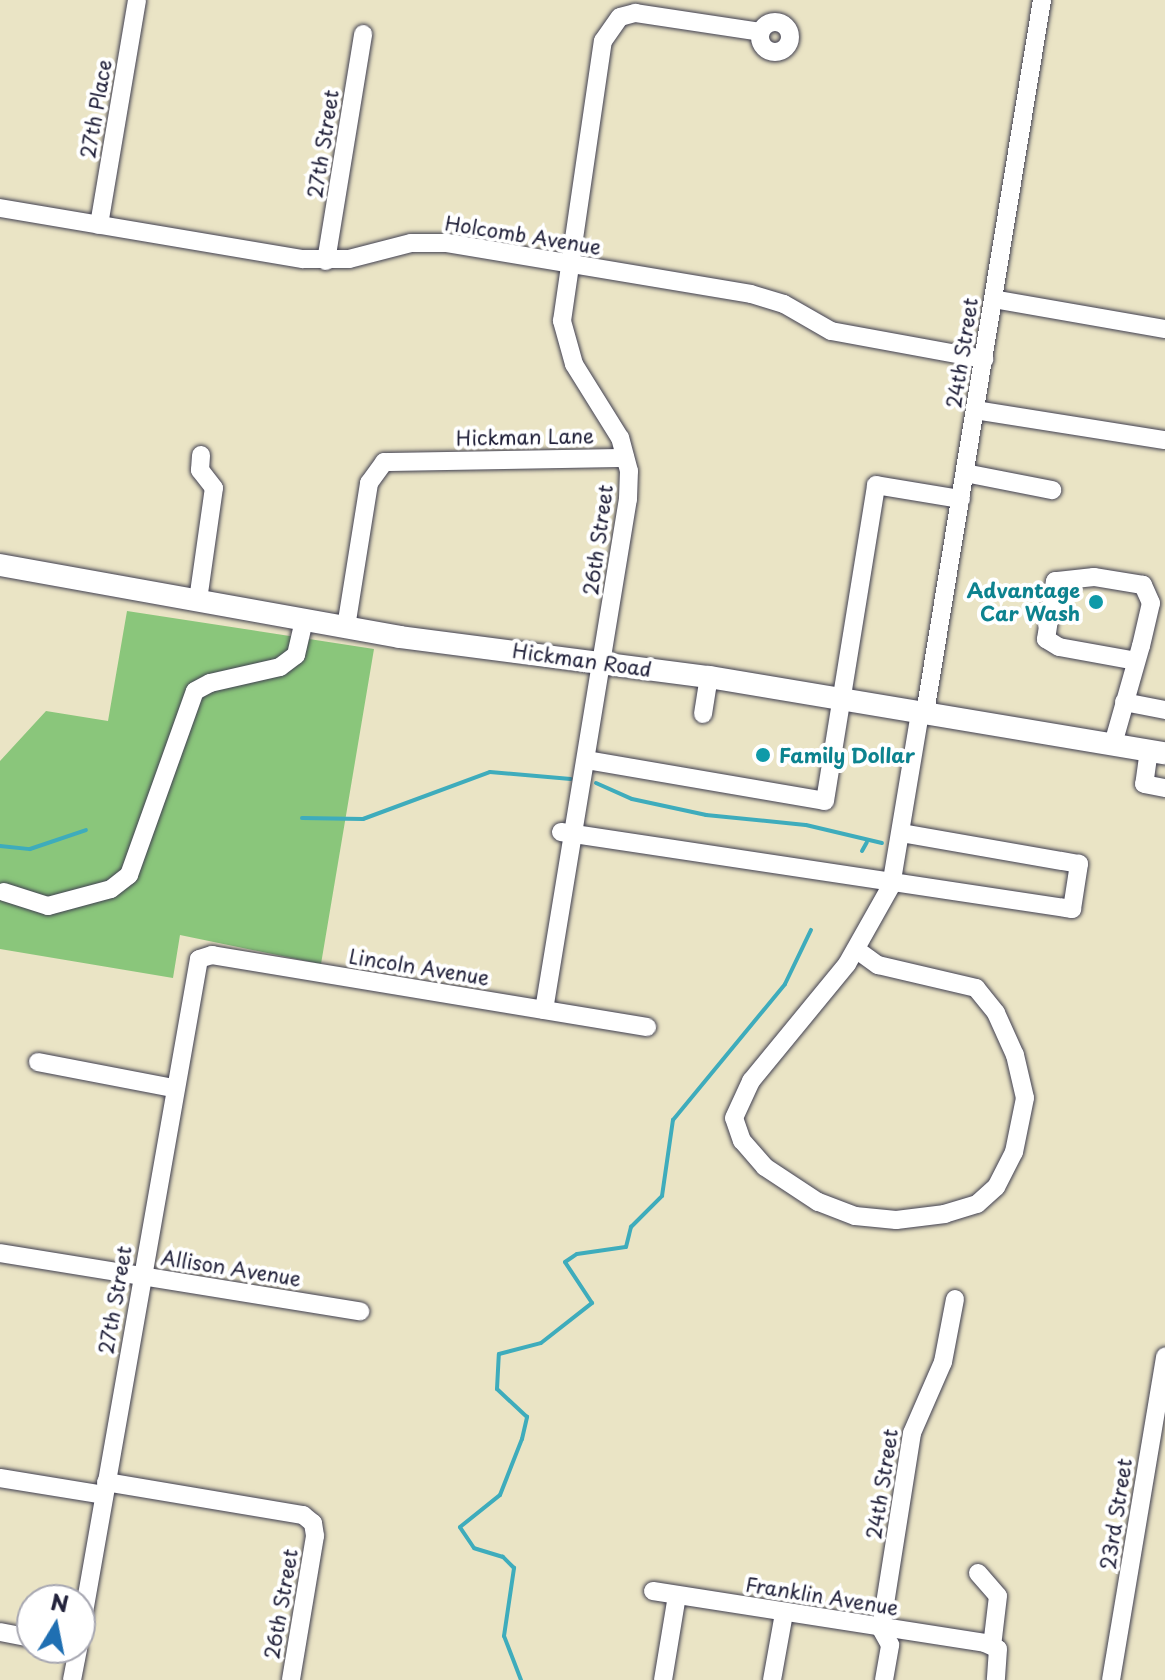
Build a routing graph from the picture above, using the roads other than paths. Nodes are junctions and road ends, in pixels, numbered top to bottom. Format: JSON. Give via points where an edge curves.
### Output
{"nodes":[{"id":1,"x":137,"y":0,"type":"edge"},
{"id":2,"x":1042,"y":0,"type":"edge"},
{"id":3,"x":760,"y":32,"type":"dead end"},
{"id":4,"x":363,"y":34,"type":"dead end"},
{"id":5,"x":0,"y":208,"type":"edge"},
{"id":6,"x":99,"y":225,"type":"junction"},
{"id":7,"x":326,"y":261,"type":"junction"},
{"id":8,"x":567,"y":263,"type":"junction"},
{"id":9,"x":993,"y":299,"type":"junction"},
{"id":10,"x":1165,"y":329,"type":"edge"},
{"id":11,"x":984,"y":359,"type":"junction"},
{"id":12,"x":975,"y":410,"type":"junction"},
{"id":13,"x":1165,"y":440,"type":"edge"},
{"id":14,"x":201,"y":455,"type":"dead end"},
{"id":15,"x":625,"y":458,"type":"junction"},
{"id":16,"x":965,"y":473,"type":"junction"},
{"id":17,"x":1052,"y":490,"type":"dead end"},
{"id":18,"x":961,"y":499,"type":"junction"},
{"id":19,"x":0,"y":565,"type":"edge"},
{"id":20,"x":198,"y":600,"type":"junction"},
{"id":21,"x":304,"y":619,"type":"junction"},
{"id":22,"x":346,"y":627,"type":"junction"},
{"id":23,"x":1136,"y":661,"type":"junction"},
{"id":24,"x":602,"y":663,"type":"junction"},
{"id":25,"x":709,"y":677,"type":"junction"},
{"id":26,"x":842,"y":699,"type":"junction"},
{"id":27,"x":1124,"y":702,"type":"junction"},
{"id":28,"x":1165,"y":710,"type":"edge"},
{"id":29,"x":923,"y":713,"type":"junction"},
{"id":30,"x":703,"y":714,"type":"dead end"},
{"id":31,"x":1113,"y":744,"type":"junction"},
{"id":32,"x":1157,"y":751,"type":"edge"},
{"id":33,"x":586,"y":760,"type":"junction"},
{"id":34,"x":1165,"y":788,"type":"edge"},
{"id":35,"x":568,"y":833,"type":"junction"},
{"id":36,"x":901,"y":833,"type":"junction"},
{"id":37,"x":891,"y":886,"type":"junction"},
{"id":38,"x":4,"y":892,"type":"dead end"},
{"id":39,"x":857,"y":950,"type":"junction"},
{"id":40,"x":193,"y":972,"type":"joint"},
{"id":41,"x":544,"y":1010,"type":"junction"},
{"id":42,"x":647,"y":1027,"type":"dead end"},
{"id":43,"x":38,"y":1062,"type":"dead end"},
{"id":44,"x":173,"y":1088,"type":"junction"},
{"id":45,"x":0,"y":1253,"type":"edge"},
{"id":46,"x":141,"y":1276,"type":"junction"},
{"id":47,"x":955,"y":1299,"type":"dead end"},
{"id":48,"x":360,"y":1311,"type":"dead end"},
{"id":49,"x":1165,"y":1356,"type":"edge"},
{"id":50,"x":0,"y":1478,"type":"edge"},
{"id":51,"x":105,"y":1488,"type":"junction"},
{"id":52,"x":978,"y":1573,"type":"dead end"},
{"id":53,"x":89,"y":1584,"type":"edge"},
{"id":54,"x":653,"y":1591,"type":"dead end"},
{"id":55,"x":677,"y":1595,"type":"junction"},
{"id":56,"x":784,"y":1613,"type":"junction"},
{"id":57,"x":881,"y":1629,"type":"junction"},
{"id":58,"x":988,"y":1644,"type":"junction"},
{"id":59,"x":291,"y":1680,"type":"edge"},
{"id":60,"x":663,"y":1680,"type":"edge"},
{"id":61,"x":772,"y":1680,"type":"edge"},
{"id":62,"x":884,"y":1680,"type":"edge"},
{"id":63,"x":996,"y":1680,"type":"edge"},
{"id":64,"x":1111,"y":1680,"type":"edge"}],
"edges":[{"from":1,"to":6,"type":"street","name":"27th Place"},
{"from":2,"to":9,"type":"street","name":"24th Street"},
{"from":3,"to":8,"type":"street","name":"26th Street","via":[[635,13],[620,17],[603,41]]},
{"from":4,"to":7,"type":"street","name":"27th Street"},
{"from":5,"to":6,"type":"street","name":"Holcomb Avenue"},
{"from":6,"to":7,"type":"street","name":"Holcomb Avenue"},
{"from":7,"to":8,"type":"street","name":"Holcomb Avenue","via":[[411,243],[447,243]]},
{"from":8,"to":11,"type":"street","name":"Holcomb Avenue","via":[[751,294],[784,304],[831,331]]},
{"from":8,"to":15,"type":"street","name":"26th Street","via":[[562,321],[566,345],[620,438]]},
{"from":9,"to":10,"type":"street"},
{"from":9,"to":11,"type":"street","name":"24th Street"},
{"from":11,"to":12,"type":"street","name":"24th Street"},
{"from":12,"to":13,"type":"street"},
{"from":12,"to":16,"type":"street","name":"24th Street"},
{"from":14,"to":20,"type":"street","via":[[200,470],[214,488]]},
{"from":15,"to":22,"type":"street","name":"Hickman Lane","via":[[384,462],[374,469],[359,524]]},
{"from":15,"to":24,"type":"street","name":"26th Street","via":[[628,499]]},
{"from":16,"to":17,"type":"street"},
{"from":16,"to":18,"type":"street","name":"24th Street"},
{"from":18,"to":26,"type":"street","via":[[876,485]]},
{"from":18,"to":29,"type":"street","name":"24th Street"},
{"from":19,"to":20,"type":"main road","name":"Hickman Road"},
{"from":20,"to":21,"type":"main road","name":"Hickman Road"},
{"from":21,"to":22,"type":"main road","name":"Hickman Road"},
{"from":21,"to":38,"type":"street","via":[[296,655],[280,667],[195,691],[129,875],[111,889],[48,906]]},
{"from":22,"to":24,"type":"main road","name":"Hickman Road"},
{"from":23,"to":23,"type":"street","via":[[1151,603],[1143,585],[1094,577],[1055,581],[1046,639],[1059,647]]},
{"from":23,"to":27,"type":"street"},
{"from":24,"to":25,"type":"main road","name":"Hickman Road"},
{"from":24,"to":33,"type":"street","name":"26th Street"},
{"from":25,"to":26,"type":"main road","name":"Hickman Road"},
{"from":25,"to":30,"type":"street"},
{"from":26,"to":29,"type":"main road","name":"Hickman Road"},
{"from":26,"to":33,"type":"street","via":[[825,801],[635,761]]},
{"from":27,"to":28,"type":"street"},
{"from":27,"to":31,"type":"street"},
{"from":29,"to":31,"type":"main road","name":"Hickman Road"},
{"from":29,"to":36,"type":"street","name":"24th Street"},
{"from":31,"to":32,"type":"main road","name":"Hickman Road"},
{"from":32,"to":34,"type":"street","via":[[1144,784]]},
{"from":33,"to":35,"type":"street","name":"26th Street"},
{"from":35,"to":37,"type":"street"},
{"from":35,"to":41,"type":"street","name":"26th Street","via":[[559,970]]},
{"from":36,"to":37,"type":"street","name":"24th Street"},
{"from":36,"to":37,"type":"street","via":[[1079,864],[1072,909],[941,886]]},
{"from":37,"to":39,"type":"street","name":"24th Street"},
{"from":39,"to":39,"type":"street","via":[[878,965],[976,988],[996,1013],[1015,1055],[1025,1098],[1014,1152],[996,1187],[977,1204],[896,1220],[855,1216],[795,1188],[765,1167],[742,1141],[734,1118],[741,1097]]},
{"from":40,"to":41,"type":"street","name":"Lincoln Avenue","via":[[199,959],[212,955]]},
{"from":40,"to":44,"type":"street","name":"27th Street"},
{"from":41,"to":42,"type":"street","name":"Lincoln Avenue"},
{"from":43,"to":44,"type":"street"},
{"from":44,"to":46,"type":"street","name":"27th Street"},
{"from":45,"to":46,"type":"street","name":"Allison Avenue"},
{"from":46,"to":48,"type":"street","name":"Allison Avenue"},
{"from":46,"to":51,"type":"street","name":"27th Street"},
{"from":47,"to":57,"type":"street","name":"24th Street","via":[[943,1362],[912,1433]]},
{"from":49,"to":64,"type":"street","name":"23rd Street"},
{"from":50,"to":51,"type":"street"},
{"from":51,"to":53,"type":"street","name":"27th Street"},
{"from":51,"to":59,"type":"street","name":"26th Street","via":[[303,1515],[313,1523]]},
{"from":52,"to":58,"type":"street","via":[[998,1596]]},
{"from":54,"to":55,"type":"street","name":"Franklin Avenue"},
{"from":55,"to":56,"type":"street","name":"Franklin Avenue"},
{"from":55,"to":60,"type":"street"},
{"from":56,"to":57,"type":"street","name":"Franklin Avenue"},
{"from":56,"to":61,"type":"street"},
{"from":57,"to":58,"type":"street","name":"Franklin Avenue"},
{"from":57,"to":62,"type":"street","name":"24th Street","via":[[890,1645]]},
{"from":58,"to":63,"type":"street","via":[[1000,1657]]}]}
